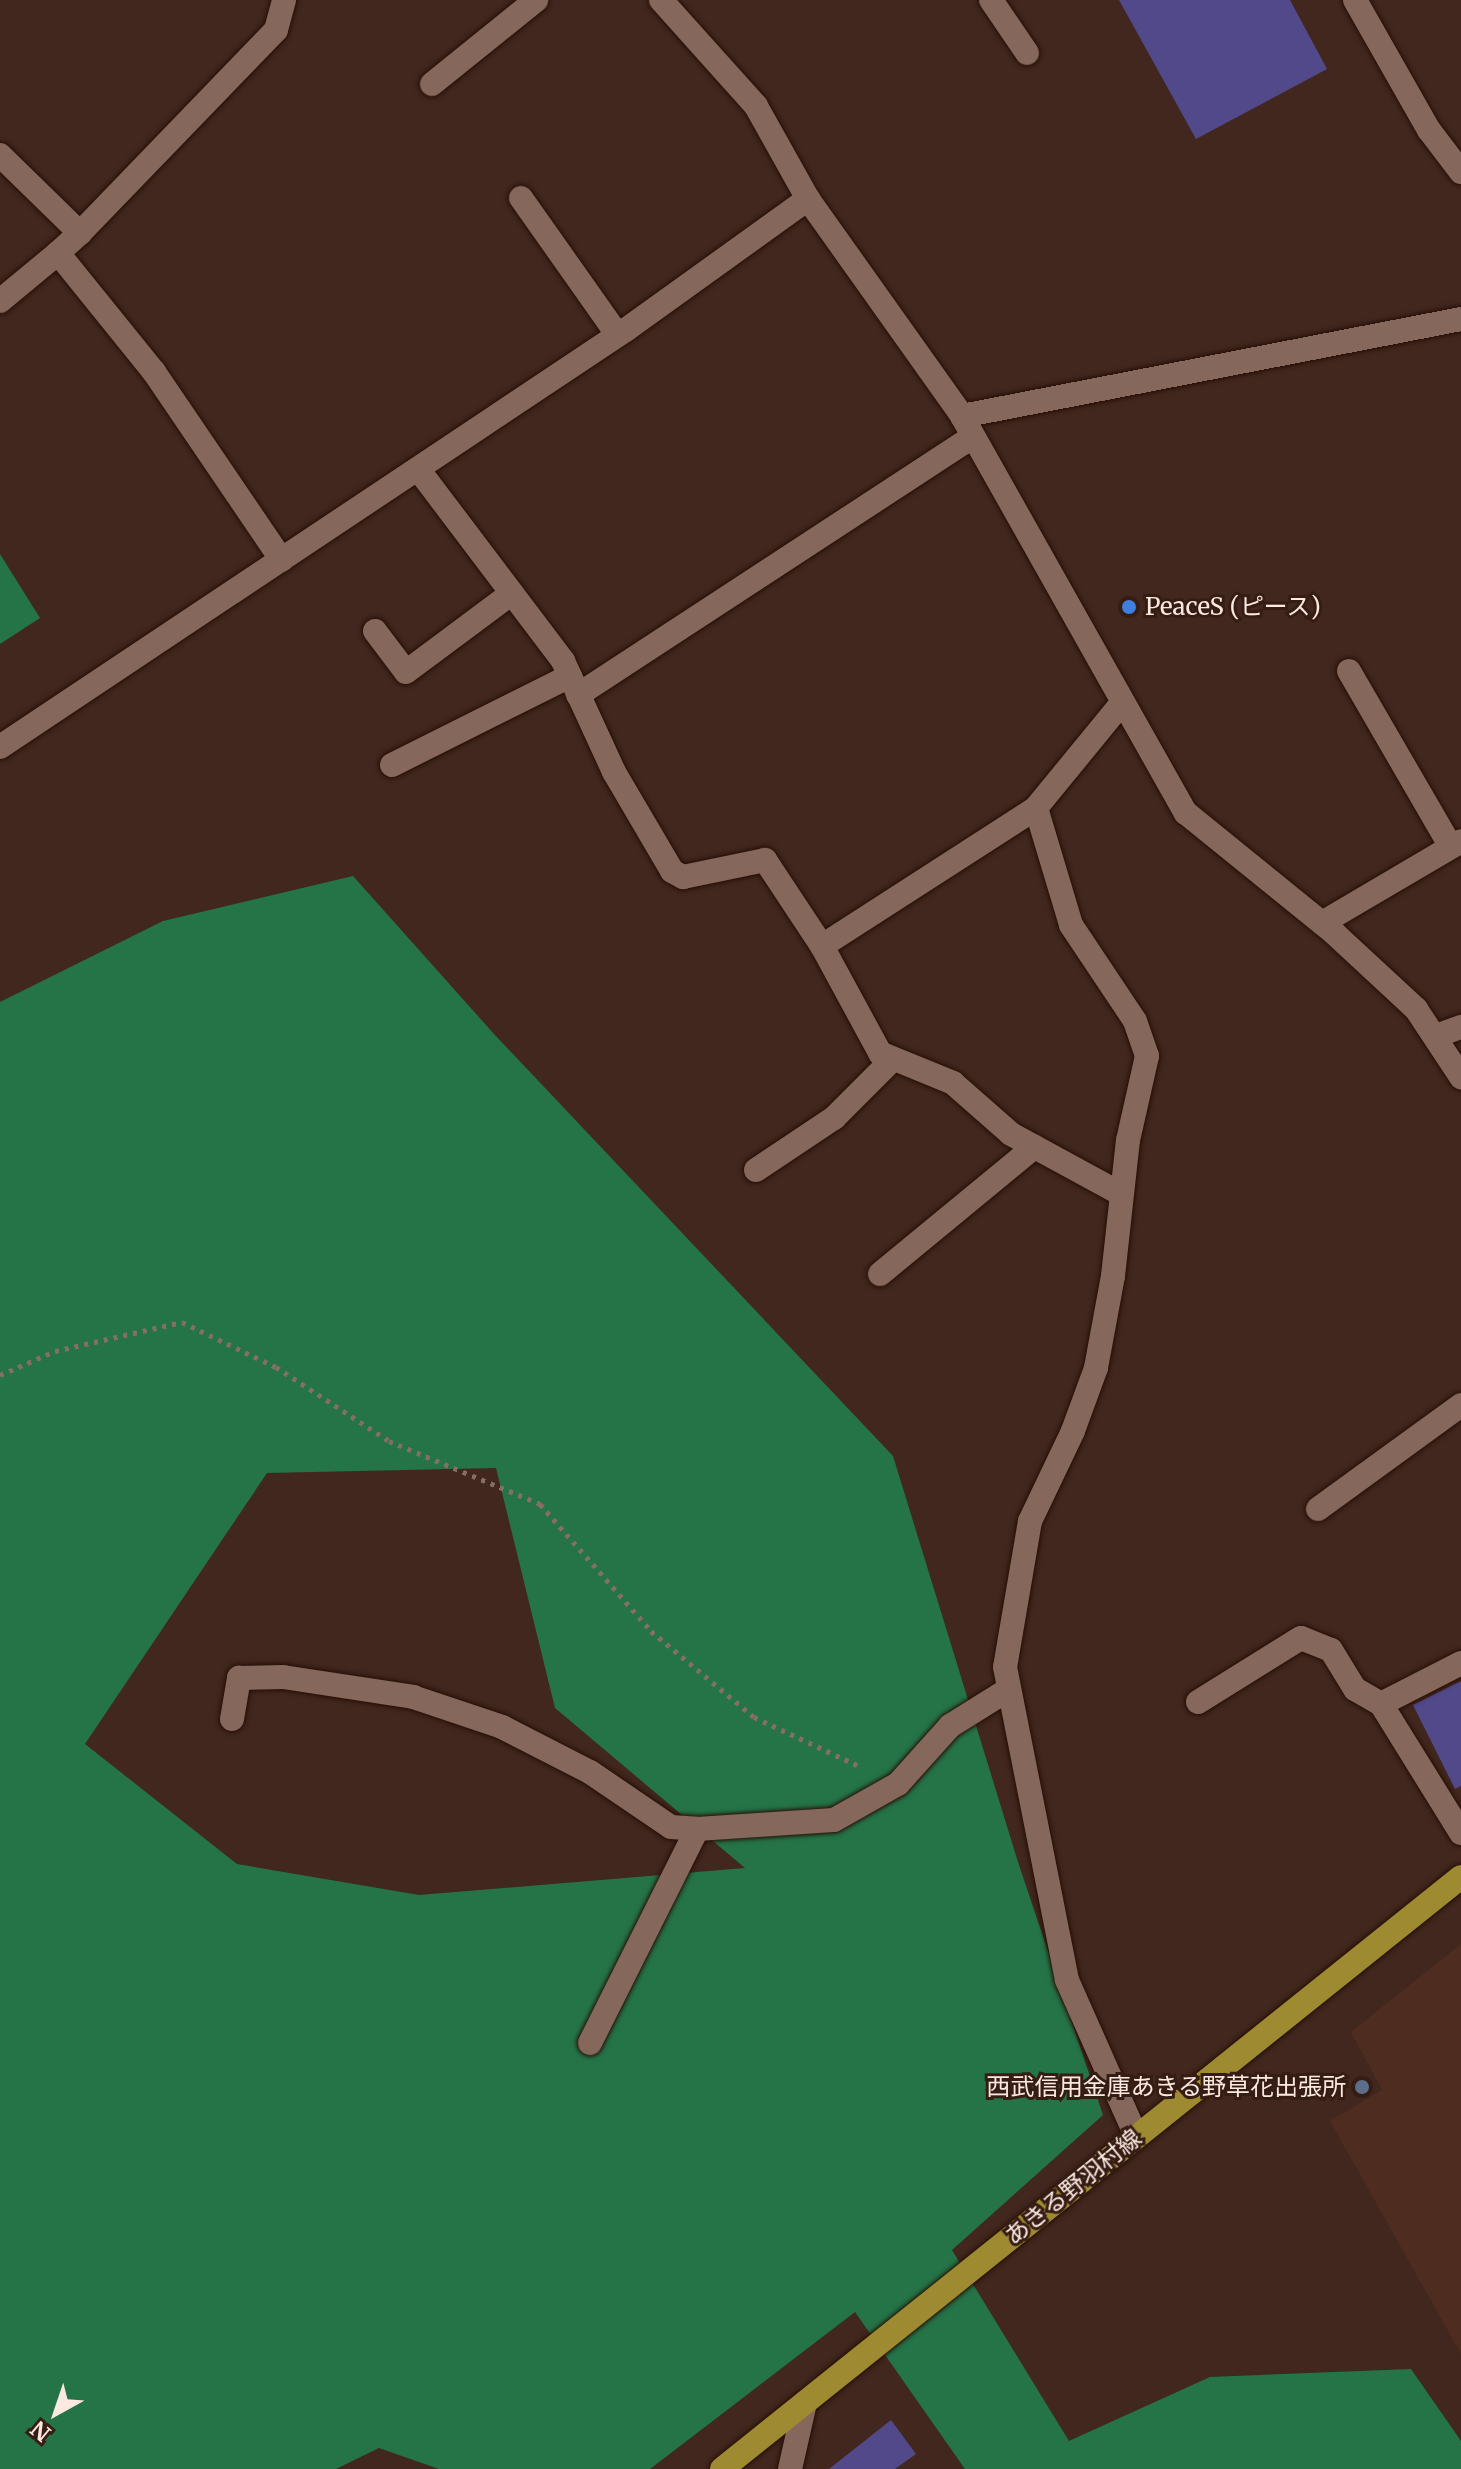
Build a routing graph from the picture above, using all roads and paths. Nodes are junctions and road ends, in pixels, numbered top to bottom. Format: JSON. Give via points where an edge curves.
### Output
{"nodes":[{"id":1,"x":284,"y":0,"type":"edge"},
{"id":2,"x":536,"y":0,"type":"edge"},
{"id":3,"x":661,"y":0,"type":"edge"},
{"id":4,"x":991,"y":0,"type":"edge"},
{"id":5,"x":1355,"y":0,"type":"edge"},
{"id":6,"x":1027,"y":53,"type":"dead end"},
{"id":7,"x":432,"y":84,"type":"dead end"},
{"id":8,"x":0,"y":155,"type":"edge"},
{"id":9,"x":1461,"y":172,"type":"edge"},
{"id":10,"x":521,"y":198,"type":"dead end"},
{"id":11,"x":808,"y":199,"type":"junction"},
{"id":12,"x":80,"y":233,"type":"junction"},
{"id":13,"x":58,"y":253,"type":"junction"},
{"id":14,"x":0,"y":301,"type":"edge"},
{"id":15,"x":1461,"y":319,"type":"edge"},
{"id":16,"x":617,"y":334,"type":"junction"},
{"id":17,"x":968,"y":427,"type":"junction"},
{"id":18,"x":418,"y":469,"type":"junction"},
{"id":19,"x":282,"y":560,"type":"junction"},
{"id":20,"x":512,"y":593,"type":"junction"},
{"id":21,"x":375,"y":631,"type":"dead end"},
{"id":22,"x":1349,"y":671,"type":"dead end"},
{"id":23,"x":574,"y":685,"type":"junction"},
{"id":24,"x":1121,"y":704,"type":"junction"},
{"id":25,"x":0,"y":747,"type":"edge"},
{"id":26,"x":392,"y":765,"type":"dead end"},
{"id":27,"x":1036,"y":808,"type":"junction"},
{"id":28,"x":1456,"y":844,"type":"edge"},
{"id":29,"x":1322,"y":923,"type":"junction"},
{"id":30,"x":822,"y":946,"type":"junction"},
{"id":31,"x":1461,"y":1027,"type":"edge"},
{"id":32,"x":1436,"y":1036,"type":"junction"},
{"id":33,"x":893,"y":1059,"type":"junction"},
{"id":34,"x":1461,"y":1077,"type":"edge"},
{"id":35,"x":1034,"y":1147,"type":"junction"},
{"id":36,"x":756,"y":1170,"type":"dead end"},
{"id":37,"x":1121,"y":1194,"type":"junction"},
{"id":38,"x":880,"y":1274,"type":"dead end"},
{"id":39,"x":0,"y":1375,"type":"edge"},
{"id":40,"x":1461,"y":1405,"type":"edge"},
{"id":41,"x":1318,"y":1509,"type":"dead end"},
{"id":42,"x":1461,"y":1663,"type":"edge"},
{"id":43,"x":1006,"y":1691,"type":"junction"},
{"id":44,"x":1198,"y":1702,"type":"dead end"},
{"id":45,"x":1381,"y":1704,"type":"junction"},
{"id":46,"x":232,"y":1719,"type":"dead end"},
{"id":47,"x":898,"y":1784,"type":"junction"},
{"id":48,"x":697,"y":1829,"type":"junction"},
{"id":49,"x":1461,"y":1833,"type":"edge"},
{"id":50,"x":1461,"y":1877,"type":"edge"},
{"id":51,"x":590,"y":2043,"type":"dead end"},
{"id":52,"x":1136,"y":2136,"type":"junction"},
{"id":53,"x":805,"y":2403,"type":"junction"},
{"id":54,"x":722,"y":2469,"type":"edge"},
{"id":55,"x":790,"y":2469,"type":"edge"}],
"edges":[{"from":1,"to":12,"type":"street","via":[[276,30]]},
{"from":2,"to":7,"type":"street"},
{"from":3,"to":11,"type":"street","via":[[756,106]]},
{"from":4,"to":6,"type":"street"},
{"from":5,"to":9,"type":"street","via":[[1429,130]]},
{"from":8,"to":12,"type":"street"},
{"from":10,"to":16,"type":"street"},
{"from":11,"to":16,"type":"street"},
{"from":11,"to":17,"type":"street"},
{"from":12,"to":13,"type":"street"},
{"from":13,"to":14,"type":"street"},
{"from":13,"to":19,"type":"street","via":[[154,372]]},
{"from":15,"to":17,"type":"street"},
{"from":16,"to":18,"type":"street"},
{"from":17,"to":23,"type":"street"},
{"from":17,"to":24,"type":"street"},
{"from":18,"to":19,"type":"street"},
{"from":18,"to":20,"type":"street"},
{"from":19,"to":25,"type":"street"},
{"from":20,"to":21,"type":"street","via":[[406,672]]},
{"from":20,"to":23,"type":"street"},
{"from":22,"to":28,"type":"street"},
{"from":23,"to":26,"type":"street"},
{"from":23,"to":30,"type":"street","via":[[614,772],[672,871],[683,877],[765,860]]},
{"from":24,"to":27,"type":"street"},
{"from":24,"to":29,"type":"street","via":[[1186,813]]},
{"from":27,"to":30,"type":"street"},
{"from":27,"to":37,"type":"street","via":[[1071,925],[1135,1021],[1147,1056]]},
{"from":28,"to":29,"type":"street"},
{"from":29,"to":32,"type":"street","via":[[1416,1009]]},
{"from":30,"to":33,"type":"street","via":[[867,1037]]},
{"from":31,"to":32,"type":"street"},
{"from":32,"to":34,"type":"street"},
{"from":33,"to":35,"type":"street","via":[[953,1083],[1011,1134]]},
{"from":33,"to":36,"type":"street","via":[[834,1118]]},
{"from":35,"to":37,"type":"street"},
{"from":35,"to":38,"type":"street"},
{"from":37,"to":43,"type":"street","via":[[1106,1324],[1091,1386],[1030,1521],[1005,1667]]},
{"from":39,"to":47,"type":"path","via":[[55,1351],[182,1322],[276,1367],[389,1441],[540,1504],[651,1631],[754,1717]]},
{"from":40,"to":41,"type":"street"},
{"from":42,"to":45,"type":"street"},
{"from":43,"to":47,"type":"street","via":[[950,1726]]},
{"from":43,"to":52,"type":"street","via":[[1067,1980]]},
{"from":44,"to":45,"type":"street","via":[[1301,1638],[1331,1650],[1355,1689]]},
{"from":45,"to":49,"type":"street"},
{"from":46,"to":48,"type":"street","via":[[239,1678],[283,1677],[413,1697],[502,1727],[590,1772],[671,1827]]},
{"from":47,"to":48,"type":"street","via":[[834,1820]]},
{"from":48,"to":51,"type":"street"},
{"from":50,"to":52,"type":"main road","name":"あきる野羽村線"},
{"from":52,"to":53,"type":"main road","name":"あきる野羽村線"},
{"from":53,"to":54,"type":"main road","name":"あきる野羽村線"},
{"from":53,"to":55,"type":"street"}]}
